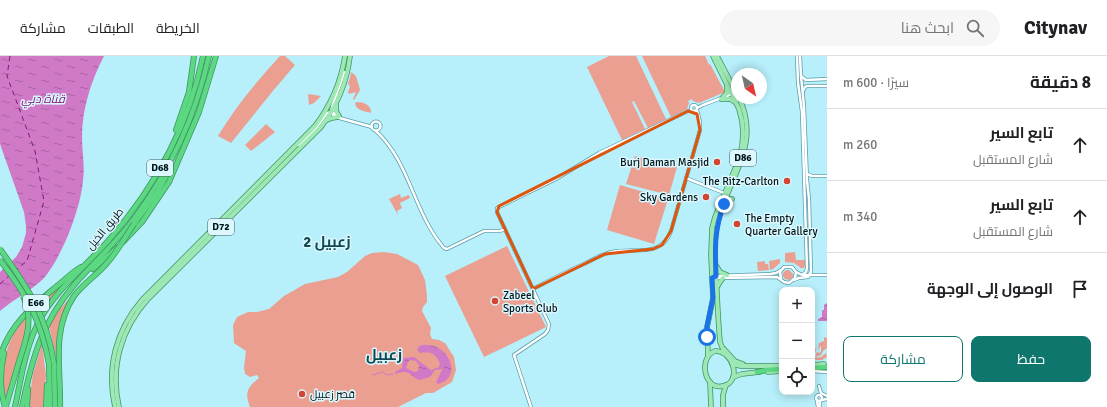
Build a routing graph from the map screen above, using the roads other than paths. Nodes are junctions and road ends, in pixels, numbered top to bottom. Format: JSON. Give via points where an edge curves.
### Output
{"nodes":[{"id":1,"x":194,"y":56,"type":"edge"},
{"id":2,"x":203,"y":56,"type":"edge"},
{"id":3,"x":209,"y":56,"type":"edge"},
{"id":4,"x":216,"y":56,"type":"edge"},
{"id":5,"x":345,"y":56,"type":"edge"},
{"id":6,"x":350,"y":56,"type":"edge"},
{"id":7,"x":713,"y":56,"type":"edge"},
{"id":8,"x":717,"y":56,"type":"edge"},
{"id":9,"x":798,"y":56,"type":"edge"},
{"id":10,"x":344,"y":65,"type":"junction"},
{"id":11,"x":722,"y":73,"type":"junction"},
{"id":12,"x":729,"y":74,"type":"dead end"},
{"id":13,"x":801,"y":76,"type":"junction"},
{"id":14,"x":827,"y":79,"type":"edge"},
{"id":15,"x":730,"y":81,"type":"joint"},
{"id":16,"x":827,"y":86,"type":"edge"},
{"id":17,"x":731,"y":88,"type":"edge"},
{"id":18,"x":803,"y":92,"type":"junction"},
{"id":19,"x":731,"y":95,"type":"edge"},
{"id":20,"x":720,"y":99,"type":"junction"},
{"id":21,"x":337,"y":102,"type":"junction"},
{"id":22,"x":740,"y":104,"type":"edge"},
{"id":23,"x":738,"y":105,"type":"joint"},
{"id":24,"x":694,"y":109,"type":"junction"},
{"id":25,"x":331,"y":113,"type":"junction"},
{"id":26,"x":340,"y":117,"type":"junction"},
{"id":27,"x":324,"y":123,"type":"junction"},
{"id":28,"x":372,"y":126,"type":"junction"},
{"id":29,"x":380,"y":129,"type":"junction"},
{"id":30,"x":376,"y":131,"type":"junction"},
{"id":31,"x":382,"y":136,"type":"junction"},
{"id":32,"x":173,"y":144,"type":"junction"},
{"id":33,"x":178,"y":149,"type":"junction"},
{"id":34,"x":292,"y":150,"type":"junction"},
{"id":35,"x":179,"y":158,"type":"junction"},
{"id":36,"x":807,"y":174,"type":"junction"},
{"id":37,"x":812,"y":176,"type":"junction"},
{"id":38,"x":827,"y":176,"type":"edge"},
{"id":39,"x":686,"y":178,"type":"junction"},
{"id":40,"x":807,"y":180,"type":"junction"},
{"id":41,"x":805,"y":193,"type":"junction"},
{"id":42,"x":726,"y":194,"type":"junction"},
{"id":43,"x":809,"y":196,"type":"junction"},
{"id":44,"x":732,"y":199,"type":"dead end"},
{"id":45,"x":724,"y":204,"type":"junction"},
{"id":46,"x":805,"y":207,"type":"junction"},
{"id":47,"x":145,"y":210,"type":"junction"},
{"id":48,"x":809,"y":214,"type":"junction"},
{"id":49,"x":504,"y":229,"type":"junction"},
{"id":50,"x":0,"y":249,"type":"edge"},
{"id":51,"x":0,"y":260,"type":"edge"},
{"id":52,"x":88,"y":263,"type":"junction"},
{"id":53,"x":0,"y":264,"type":"edge"},
{"id":54,"x":716,"y":264,"type":"junction"},
{"id":55,"x":782,"y":270,"type":"junction"},
{"id":56,"x":811,"y":271,"type":"junction"},
{"id":57,"x":796,"y":272,"type":"junction"},
{"id":58,"x":802,"y":275,"type":"junction"},
{"id":59,"x":810,"y":275,"type":"junction"},
{"id":60,"x":815,"y":275,"type":"junction"},
{"id":61,"x":827,"y":275,"type":"edge"},
{"id":62,"x":714,"y":277,"type":"junction"},
{"id":63,"x":725,"y":277,"type":"junction"},
{"id":64,"x":781,"y":278,"type":"junction"},
{"id":65,"x":794,"y":280,"type":"junction"},
{"id":66,"x":78,"y":281,"type":"junction"},
{"id":67,"x":533,"y":289,"type":"junction"},
{"id":68,"x":717,"y":290,"type":"junction"},
{"id":69,"x":719,"y":334,"type":"junction"},
{"id":70,"x":725,"y":354,"type":"junction"},
{"id":71,"x":708,"y":356,"type":"junction"},
{"id":72,"x":1,"y":359,"type":"edge"},
{"id":73,"x":732,"y":362,"type":"junction"},
{"id":74,"x":52,"y":365,"type":"junction"},
{"id":75,"x":750,"y":366,"type":"junction"},
{"id":76,"x":827,"y":366,"type":"edge"},
{"id":77,"x":815,"y":368,"type":"edge"},
{"id":78,"x":779,"y":369,"type":"edge"},
{"id":79,"x":779,"y":369,"type":"edge"},
{"id":80,"x":757,"y":372,"type":"joint"},
{"id":81,"x":733,"y":378,"type":"junction"},
{"id":82,"x":710,"y":382,"type":"junction"},
{"id":83,"x":726,"y":385,"type":"junction"},
{"id":84,"x":27,"y":386,"type":"junction"},
{"id":85,"x":819,"y":386,"type":"dead end"},
{"id":86,"x":821,"y":396,"type":"junction"},
{"id":87,"x":827,"y":397,"type":"edge"},
{"id":88,"x":819,"y":400,"type":"junction"},
{"id":89,"x":6,"y":407,"type":"edge"},
{"id":90,"x":15,"y":407,"type":"edge"},
{"id":91,"x":22,"y":407,"type":"edge"},
{"id":92,"x":27,"y":407,"type":"edge"},
{"id":93,"x":46,"y":407,"type":"edge"},
{"id":94,"x":50,"y":407,"type":"edge"},
{"id":95,"x":55,"y":407,"type":"edge"},
{"id":96,"x":61,"y":407,"type":"edge"},
{"id":97,"x":115,"y":407,"type":"edge"},
{"id":98,"x":119,"y":407,"type":"edge"},
{"id":99,"x":531,"y":407,"type":"edge"},
{"id":100,"x":711,"y":407,"type":"edge"},
{"id":101,"x":723,"y":407,"type":"edge"},
{"id":102,"x":819,"y":407,"type":"edge"}],
"edges":[{"from":1,"to":32,"type":"highway","via":[[189,92]]},
{"from":2,"to":32,"type":"highway","name":"طريق الخيل","number":"D68","via":[[190,103]]},
{"from":3,"to":33,"type":"highway","name":"طريق الخيل","number":"D68","via":[[196,105]]},
{"from":4,"to":35,"type":"highway","via":[[201,105]]},
{"from":5,"to":10,"type":"main road","number":"D72"},
{"from":6,"to":21,"type":"main road","number":"D72"},
{"from":7,"to":11,"type":"main road","number":"D86"},
{"from":8,"to":15,"type":"main road","number":"D86"},
{"from":9,"to":13,"type":"street"},
{"from":9,"to":41,"type":"street"},
{"from":10,"to":25,"type":"street","via":[[342,81],[330,109]]},
{"from":10,"to":34,"type":"main road","number":"D72","via":[[337,88],[324,113]]},
{"from":11,"to":17,"type":"main road","number":"D86"},
{"from":11,"to":20,"type":"main road","via":[[727,89],[726,94]]},
{"from":12,"to":15,"type":"main road"},
{"from":13,"to":14,"type":"street","via":[[806,80]]},
{"from":13,"to":18,"type":"street"},
{"from":16,"to":18,"type":"street","via":[[807,86]]},
{"from":18,"to":36,"type":"street"},
{"from":19,"to":20,"type":"street"},
{"from":20,"to":23,"type":"main road","via":[[730,99]]},
{"from":20,"to":24,"type":"street"},
{"from":21,"to":25,"type":"main road","number":"D72"},
{"from":21,"to":26,"type":"main road","via":[[336,111]]},
{"from":22,"to":42,"type":"main road","number":"D86","via":[[746,118],[748,140]]},
{"from":23,"to":42,"type":"main road","number":"D86","via":[[743,137]]},
{"from":24,"to":39,"type":"street","via":[[698,115],[700,130]]},
{"from":24,"to":49,"type":"street","via":[[599,153],[499,206],[496,212]]},
{"from":25,"to":26,"type":"street"},
{"from":25,"to":27,"type":"main road","number":"D72"},
{"from":25,"to":34,"type":"street","via":[[327,114],[308,137]]},
{"from":26,"to":27,"type":"main road"},
{"from":26,"to":28,"type":"street"},
{"from":27,"to":98,"type":"main road","number":"D72","via":[[136,313],[125,335],[118,358],[116,384]]},
{"from":28,"to":29,"type":"street","via":[[379,122]]},
{"from":28,"to":30,"type":"street"},
{"from":29,"to":30,"type":"street"},
{"from":29,"to":31,"type":"street"},
{"from":30,"to":31,"type":"street"},
{"from":31,"to":49,"type":"street","via":[[394,153],[431,229],[444,248],[447,249],[484,231]]},
{"from":32,"to":52,"type":"highway","name":"طريق الخيل","number":"D68","via":[[134,208]]},
{"from":33,"to":47,"type":"highway","via":[[166,176]]},
{"from":33,"to":66,"type":"highway","name":"طريق الخيل","number":"D68","via":[[134,219]]},
{"from":34,"to":97,"type":"main road","number":"D72","via":[[133,312],[120,334],[113,358],[112,383]]},
{"from":35,"to":47,"type":"highway"},
{"from":35,"to":66,"type":"highway","via":[[166,188],[137,228]]},
{"from":36,"to":37,"type":"street"},
{"from":36,"to":40,"type":"street"},
{"from":37,"to":38,"type":"street"},
{"from":37,"to":40,"type":"street"},
{"from":39,"to":42,"type":"street"},
{"from":39,"to":67,"type":"street","via":[[670,235],[660,246],[651,250],[622,250],[605,254]]},
{"from":40,"to":43,"type":"street"},
{"from":41,"to":43,"type":"street","via":[[806,198]]},
{"from":41,"to":46,"type":"street"},
{"from":42,"to":45,"type":"main road","number":"D86"},
{"from":42,"to":62,"type":"main road","number":"D86","via":[[712,232]]},
{"from":43,"to":48,"type":"street"},
{"from":44,"to":45,"type":"main road"},
{"from":45,"to":54,"type":"main road","number":"D86","via":[[718,222]]},
{"from":46,"to":48,"type":"street","via":[[808,202]]},
{"from":46,"to":58,"type":"street","via":[[808,268]]},
{"from":47,"to":96,"type":"highway","bridge":true,"via":[[110,260],[84,284],[68,306],[59,334]]},
{"from":48,"to":56,"type":"street"},
{"from":49,"to":67,"type":"street"},
{"from":50,"to":74,"type":"highway","number":"E66","bridge":true,"via":[[39,310],[50,342]]},
{"from":51,"to":74,"type":"highway","number":"E66","bridge":true,"via":[[21,288],[34,312]]},
{"from":52,"to":72,"type":"highway","via":[[37,302],[13,328]]},
{"from":52,"to":90,"type":"highway","name":"طريق الخيل","number":"D68","via":[[57,294],[38,323],[26,356]]},
{"from":53,"to":89,"type":"highway","bridge":true,"via":[[22,294],[28,312],[28,331]]},
{"from":54,"to":62,"type":"main road","number":"D86"},
{"from":54,"to":63,"type":"main road"},
{"from":55,"to":57,"type":"street","via":[[784,267],[790,267]]},
{"from":55,"to":63,"type":"street","via":[[774,273]]},
{"from":55,"to":64,"type":"street"},
{"from":56,"to":59,"type":"street"},
{"from":56,"to":60,"type":"street"},
{"from":57,"to":58,"type":"street"},
{"from":57,"to":65,"type":"street"},
{"from":58,"to":59,"type":"street"},
{"from":59,"to":60,"type":"street"},
{"from":59,"to":65,"type":"street"},
{"from":60,"to":61,"type":"street"},
{"from":62,"to":63,"type":"street"},
{"from":62,"to":68,"type":"main road","number":"D86"},
{"from":62,"to":71,"type":"main road","number":"D86","via":[[707,328]]},
{"from":63,"to":64,"type":"street"},
{"from":63,"to":68,"type":"main road"},
{"from":64,"to":65,"type":"street","via":[[788,283]]},
{"from":66,"to":84,"type":"highway","name":"طريق الخيل","number":"D68","via":[[62,300],[45,329]]},
{"from":67,"to":99,"type":"street","via":[[548,322],[548,328],[545,334],[514,355]]},
{"from":68,"to":69,"type":"main road","number":"D86"},
{"from":69,"to":70,"type":"main road","number":"D86"},
{"from":69,"to":75,"type":"main road","via":[[725,350],[737,362]]},
{"from":70,"to":71,"type":"main road","via":[[715,351]]},
{"from":70,"to":73,"type":"main road"},
{"from":71,"to":82,"type":"main road","via":[[705,368]]},
{"from":72,"to":89,"type":"highway","via":[[1,382]]},
{"from":73,"to":75,"type":"main road"},
{"from":73,"to":81,"type":"main road"},
{"from":74,"to":93,"type":"highway","via":[[48,375]]},
{"from":74,"to":94,"type":"highway","number":"E66"},
{"from":74,"to":95,"type":"highway","number":"E66"},
{"from":74,"to":96,"type":"highway"},
{"from":75,"to":78,"type":"main road"},
{"from":76,"to":77,"type":"highway"},
{"from":79,"to":80,"type":"highway"},
{"from":80,"to":81,"type":"main road"},
{"from":81,"to":83,"type":"main road"},
{"from":82,"to":83,"type":"main road","via":[[717,386]]},
{"from":82,"to":100,"type":"main road"},
{"from":83,"to":101,"type":"main road"},
{"from":84,"to":91,"type":"highway","name":"طريق الخيل","number":"D68"},
{"from":84,"to":92,"type":"highway"},
{"from":85,"to":87,"type":"street","via":[[821,393]]},
{"from":86,"to":87,"type":"street"},
{"from":86,"to":88,"type":"street"},
{"from":86,"to":88,"type":"street","via":[[816,396]]},
{"from":87,"to":88,"type":"street"},
{"from":88,"to":102,"type":"street"}]}
